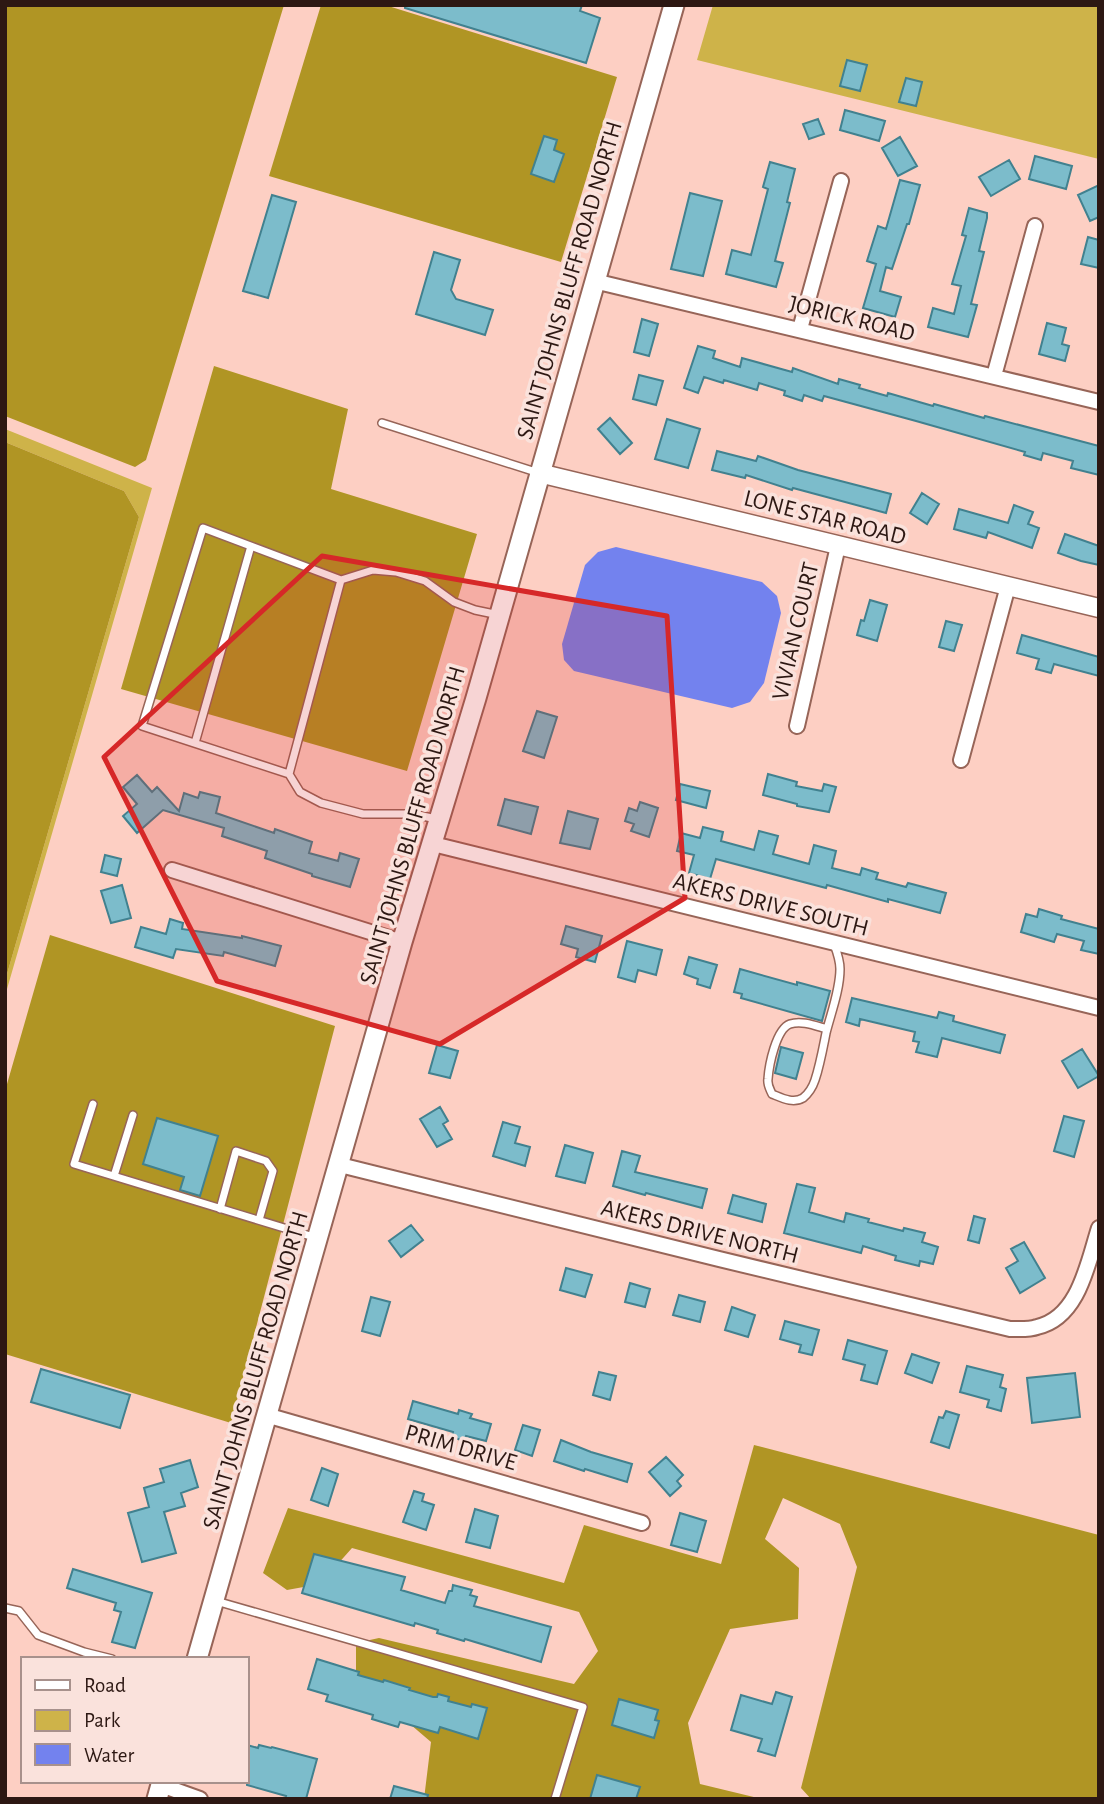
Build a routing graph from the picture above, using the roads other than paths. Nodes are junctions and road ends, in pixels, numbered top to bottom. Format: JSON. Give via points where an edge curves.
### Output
{"nodes":[{"id":1,"x":674,"y":5,"type":"edge"},
{"id":2,"x":841,"y":181,"type":"dead end"},
{"id":3,"x":1035,"y":226,"type":"dead end"},
{"id":4,"x":594,"y":281,"type":"junction"},
{"id":5,"x":800,"y":329,"type":"junction"},
{"id":6,"x":994,"y":376,"type":"junction"},
{"id":7,"x":1099,"y":402,"type":"edge"},
{"id":8,"x":382,"y":423,"type":"dead end"},
{"id":9,"x":540,"y":473,"type":"junction"},
{"id":10,"x":251,"y":546,"type":"junction"},
{"id":11,"x":838,"y":546,"type":"junction"},
{"id":12,"x":341,"y":580,"type":"junction"},
{"id":13,"x":1008,"y":586,"type":"junction"},
{"id":14,"x":1099,"y":608,"type":"edge"},
{"id":15,"x":500,"y":615,"type":"junction"},
{"id":16,"x":797,"y":726,"type":"dead end"},
{"id":17,"x":195,"y":743,"type":"junction"},
{"id":18,"x":961,"y":760,"type":"dead end"},
{"id":19,"x":289,"y":774,"type":"junction"},
{"id":20,"x":440,"y":820,"type":"junction"},
{"id":21,"x":433,"y":844,"type":"junction"},
{"id":22,"x":172,"y":870,"type":"dead end"},
{"id":23,"x":402,"y":942,"type":"junction"},
{"id":24,"x":833,"y":943,"type":"junction"},
{"id":25,"x":1099,"y":1008,"type":"edge"},
{"id":26,"x":827,"y":1029,"type":"junction"},
{"id":27,"x":93,"y":1104,"type":"dead end"},
{"id":28,"x":132,"y":1115,"type":"dead end"},
{"id":29,"x":340,"y":1165,"type":"junction"},
{"id":30,"x":114,"y":1176,"type":"junction"},
{"id":31,"x":219,"y":1209,"type":"junction"},
{"id":32,"x":259,"y":1220,"type":"junction"},
{"id":33,"x":1099,"y":1228,"type":"edge"},
{"id":34,"x":318,"y":1238,"type":"junction"},
{"id":35,"x":267,"y":1415,"type":"junction"},
{"id":36,"x":642,"y":1523,"type":"dead end"},
{"id":37,"x":214,"y":1600,"type":"junction"},
{"id":38,"x":5,"y":1608,"type":"edge"},
{"id":39,"x":104,"y":1657,"type":"edge"},
{"id":40,"x":198,"y":1657,"type":"edge"},
{"id":41,"x":160,"y":1788,"type":"edge"},
{"id":42,"x":200,"y":1799,"type":"edge"},
{"id":43,"x":555,"y":1799,"type":"edge"}],
"edges":[{"from":1,"to":4,"type":"main road","name":"SAINT JOHNS BLUFF ROAD NORTH"},
{"from":2,"to":5,"type":"street"},
{"from":3,"to":6,"type":"street"},
{"from":4,"to":5,"type":"street","name":"JORICK ROAD"},
{"from":4,"to":9,"type":"main road","name":"SAINT JOHNS BLUFF ROAD NORTH"},
{"from":5,"to":6,"type":"street","name":"JORICK ROAD"},
{"from":6,"to":7,"type":"street","name":"JORICK ROAD"},
{"from":8,"to":9,"type":"lane"},
{"from":9,"to":11,"type":"street","name":"LONE STAR ROAD"},
{"from":9,"to":15,"type":"main road","name":"SAINT JOHNS BLUFF ROAD NORTH"},
{"from":10,"to":12,"type":"lane"},
{"from":10,"to":17,"type":"lane"},
{"from":10,"to":17,"type":"lane","via":[[203,528],[142,726]]},
{"from":11,"to":13,"type":"street","name":"LONE STAR ROAD"},
{"from":11,"to":16,"type":"street","name":"VIVIAN COURT"},
{"from":12,"to":15,"type":"lane","via":[[373,570],[396,572],[425,581],[454,602]]},
{"from":12,"to":19,"type":"lane"},
{"from":13,"to":14,"type":"street","name":"LONE STAR ROAD"},
{"from":13,"to":18,"type":"street"},
{"from":15,"to":20,"type":"main road","name":"SAINT JOHNS BLUFF ROAD NORTH"},
{"from":17,"to":19,"type":"lane"},
{"from":19,"to":20,"type":"lane","via":[[300,792],[321,803],[363,814],[414,814]]},
{"from":20,"to":21,"type":"main road","name":"SAINT JOHNS BLUFF ROAD NORTH"},
{"from":21,"to":23,"type":"main road","name":"SAINT JOHNS BLUFF ROAD NORTH"},
{"from":21,"to":24,"type":"street","name":"AKERS DRIVE SOUTH"},
{"from":22,"to":23,"type":"street"},
{"from":23,"to":29,"type":"main road","name":"SAINT JOHNS BLUFF ROAD NORTH"},
{"from":24,"to":25,"type":"street","name":"AKERS DRIVE SOUTH"},
{"from":24,"to":26,"type":"lane","via":[[840,970]]},
{"from":26,"to":26,"type":"lane","via":[[809,1092],[791,1101],[772,1094],[768,1079],[777,1039],[785,1027],[803,1022]]},
{"from":27,"to":30,"type":"lane","via":[[74,1164]]},
{"from":28,"to":30,"type":"lane"},
{"from":29,"to":33,"type":"street","name":"AKERS DRIVE NORTH","via":[[1010,1329],[1038,1327],[1066,1310],[1077,1296]]},
{"from":29,"to":34,"type":"main road","name":"SAINT JOHNS BLUFF ROAD NORTH"},
{"from":30,"to":31,"type":"lane"},
{"from":31,"to":32,"type":"lane"},
{"from":31,"to":32,"type":"lane","via":[[236,1151],[266,1161],[273,1171]]},
{"from":32,"to":34,"type":"lane"},
{"from":34,"to":35,"type":"main road","name":"SAINT JOHNS BLUFF ROAD NORTH"},
{"from":35,"to":36,"type":"street","name":"PRIM DRIVE"},
{"from":35,"to":37,"type":"main road","name":"SAINT JOHNS BLUFF ROAD NORTH"},
{"from":37,"to":40,"type":"main road","name":"SAINT JOHNS BLUFF ROAD NORTH"},
{"from":37,"to":43,"type":"lane","via":[[583,1707]]},
{"from":38,"to":39,"type":"lane","via":[[19,1611],[38,1635]]},
{"from":41,"to":42,"type":"street"}]}
